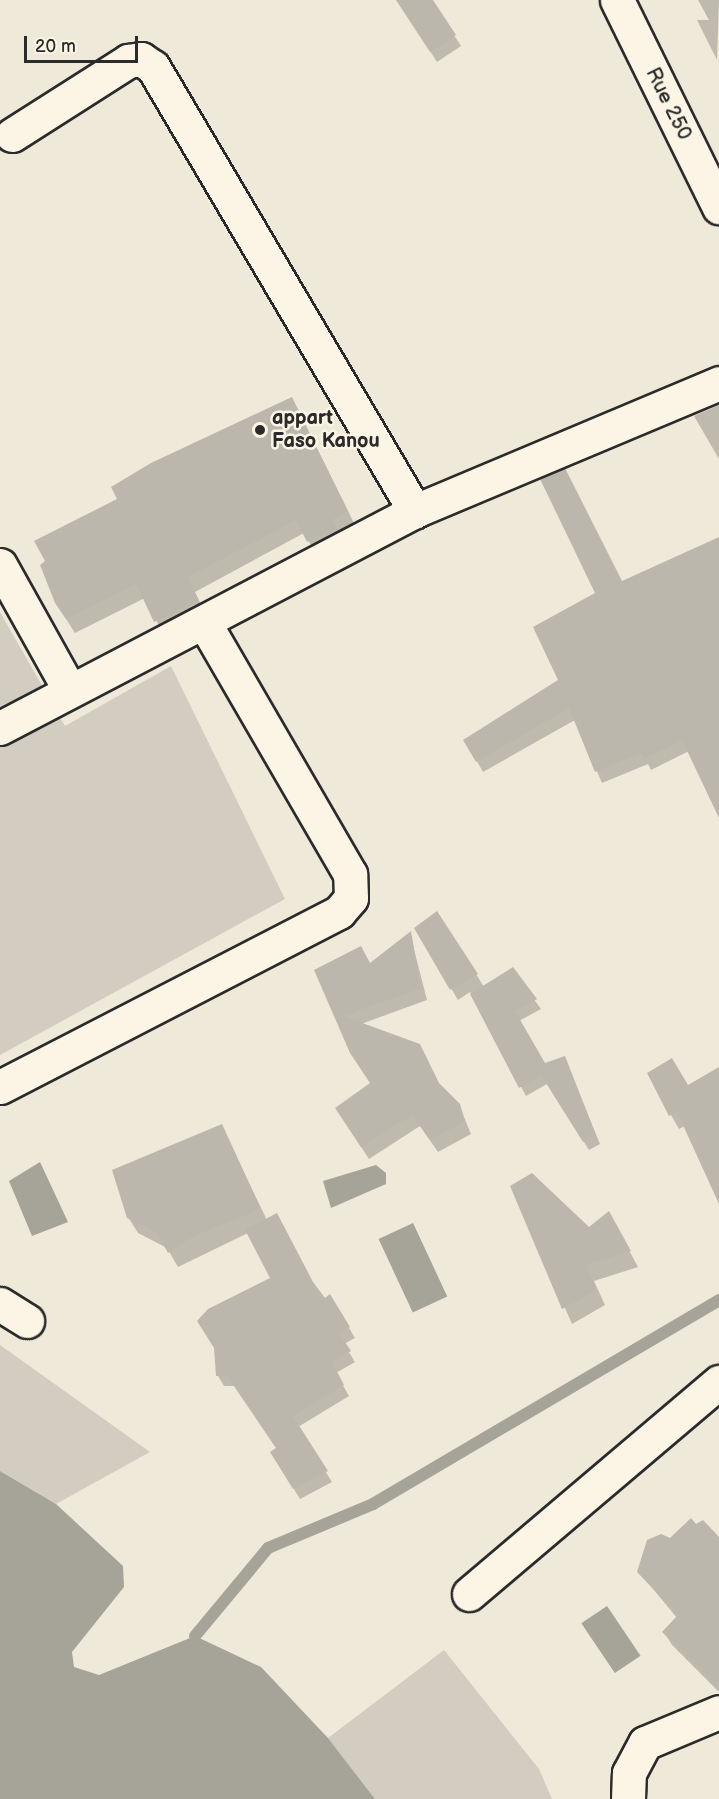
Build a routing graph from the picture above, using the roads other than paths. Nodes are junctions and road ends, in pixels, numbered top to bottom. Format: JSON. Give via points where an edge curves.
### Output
{"nodes":[{"id":1,"x":617,"y":0,"type":"edge"},
{"id":2,"x":12,"y":135,"type":"dead end"},
{"id":3,"x":719,"y":207,"type":"edge"},
{"id":4,"x":719,"y":383,"type":"edge"},
{"id":5,"x":415,"y":512,"type":"junction"},
{"id":6,"x":0,"y":566,"type":"edge"},
{"id":7,"x":204,"y":621,"type":"junction"},
{"id":8,"x":69,"y":689,"type":"junction"},
{"id":9,"x":0,"y":728,"type":"edge"},
{"id":10,"x":0,"y":1087,"type":"edge"},
{"id":11,"x":719,"y":1382,"type":"edge"},
{"id":12,"x":469,"y":1594,"type":"dead end"},
{"id":13,"x":719,"y":1712,"type":"edge"},
{"id":14,"x":628,"y":1799,"type":"edge"}],
"edges":[{"from":1,"to":3,"type":"street","name":"Rue 250"},
{"from":2,"to":5,"type":"street","via":[[128,61],[141,59],[153,67]]},
{"from":4,"to":5,"type":"street"},
{"from":5,"to":7,"type":"street"},
{"from":6,"to":8,"type":"street"},
{"from":7,"to":8,"type":"street"},
{"from":7,"to":10,"type":"street","via":[[350,874],[351,898],[339,912]]},
{"from":8,"to":9,"type":"street"},
{"from":11,"to":12,"type":"street"},
{"from":13,"to":14,"type":"street","via":[[645,1743],[629,1773]]}]}
